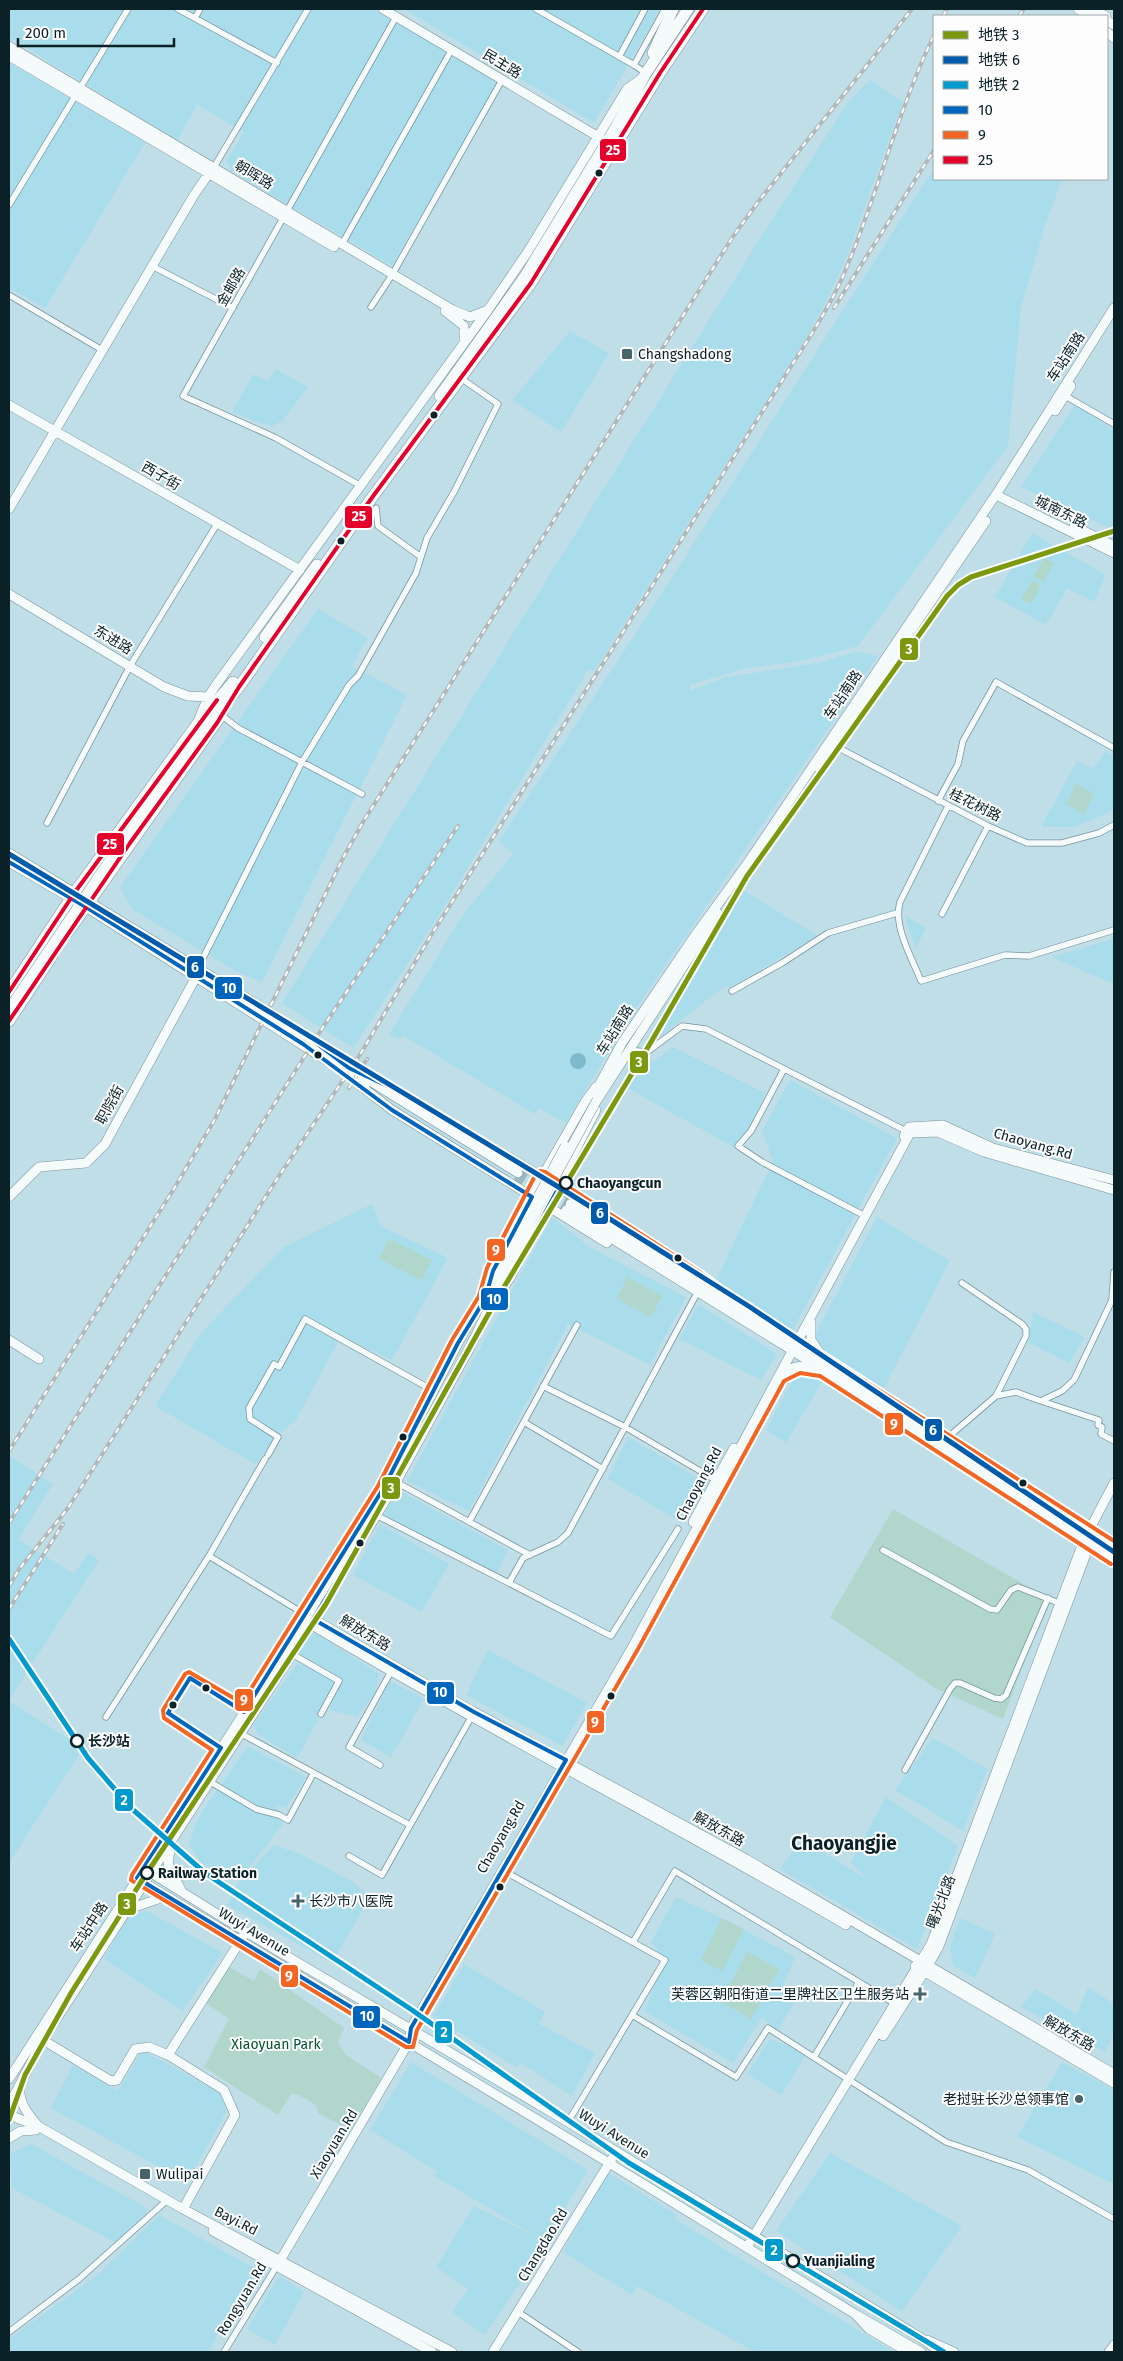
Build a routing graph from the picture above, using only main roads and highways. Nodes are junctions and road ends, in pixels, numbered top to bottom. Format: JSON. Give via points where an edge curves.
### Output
{"nodes":[{"id":1,"x":383,"y":9,"type":"edge"},
{"id":2,"x":673,"y":9,"type":"edge"},
{"id":3,"x":688,"y":9,"type":"edge"},
{"id":4,"x":703,"y":9,"type":"edge"},
{"id":5,"x":1076,"y":9,"type":"edge"},
{"id":6,"x":1092,"y":9,"type":"edge"},
{"id":7,"x":394,"y":13,"type":"edge"},
{"id":8,"x":1088,"y":15,"type":"edge"},
{"id":9,"x":1105,"y":15,"type":"edge"},
{"id":10,"x":9,"y":46,"type":"edge"},
{"id":11,"x":655,"y":55,"type":"junction"},
{"id":12,"x":9,"y":56,"type":"edge"},
{"id":13,"x":77,"y":92,"type":"junction"},
{"id":14,"x":602,"y":137,"type":"junction"},
{"id":15,"x":211,"y":171,"type":"junction"},
{"id":16,"x":287,"y":215,"type":"junction"},
{"id":17,"x":391,"y":277,"type":"junction"},
{"id":18,"x":1114,"y":308,"type":"edge"},
{"id":19,"x":488,"y":310,"type":"junction"},
{"id":20,"x":1114,"y":318,"type":"edge"},
{"id":21,"x":464,"y":343,"type":"junction"},
{"id":22,"x":1062,"y":394,"type":"junction"},
{"id":23,"x":9,"y":405,"type":"edge"},
{"id":24,"x":54,"y":431,"type":"junction"},
{"id":25,"x":1000,"y":494,"type":"junction"},
{"id":26,"x":9,"y":509,"type":"edge"},
{"id":27,"x":1114,"y":546,"type":"edge"},
{"id":28,"x":1114,"y":553,"type":"edge"},
{"id":29,"x":300,"y":570,"type":"junction"},
{"id":30,"x":9,"y":594,"type":"edge"},
{"id":31,"x":236,"y":685,"type":"junction"},
{"id":32,"x":208,"y":697,"type":"junction"},
{"id":33,"x":214,"y":716,"type":"junction"},
{"id":34,"x":198,"y":723,"type":"junction"},
{"id":35,"x":9,"y":854,"type":"edge"},
{"id":36,"x":9,"y":862,"type":"edge"},
{"id":37,"x":72,"y":895,"type":"junction"},
{"id":38,"x":88,"y":904,"type":"junction"},
{"id":39,"x":197,"y":972,"type":"junction"},
{"id":40,"x":9,"y":992,"type":"edge"},
{"id":41,"x":9,"y":999,"type":"edge"},
{"id":42,"x":9,"y":1010,"type":"edge"},
{"id":43,"x":9,"y":1021,"type":"edge"},
{"id":44,"x":346,"y":1070,"type":"junction"},
{"id":45,"x":605,"y":1081,"type":"junction"},
{"id":46,"x":517,"y":1175,"type":"tunnel mouth"},
{"id":47,"x":542,"y":1177,"type":"junction"},
{"id":48,"x":1113,"y":1186,"type":"edge"},
{"id":49,"x":558,"y":1187,"type":"junction"},
{"id":50,"x":532,"y":1196,"type":"junction"},
{"id":51,"x":9,"y":1197,"type":"edge"},
{"id":52,"x":548,"y":1207,"type":"junction"},
{"id":53,"x":568,"y":1207,"type":"tunnel mouth"},
{"id":54,"x":864,"y":1216,"type":"junction"},
{"id":55,"x":500,"y":1277,"type":"joint"},
{"id":56,"x":720,"y":1300,"type":"junction"},
{"id":57,"x":488,"y":1301,"type":"junction"},
{"id":58,"x":812,"y":1316,"type":"junction"},
{"id":59,"x":9,"y":1340,"type":"edge"},
{"id":60,"x":793,"y":1347,"type":"junction"},
{"id":61,"x":39,"y":1359,"type":"dead end"},
{"id":62,"x":825,"y":1368,"type":"junction"},
{"id":63,"x":779,"y":1377,"type":"junction"},
{"id":64,"x":718,"y":1481,"type":"junction"},
{"id":65,"x":1114,"y":1483,"type":"edge"},
{"id":66,"x":1114,"y":1496,"type":"edge"},
{"id":67,"x":1090,"y":1532,"type":"junction"},
{"id":68,"x":1087,"y":1542,"type":"junction"},
{"id":69,"x":1114,"y":1548,"type":"edge"},
{"id":70,"x":1114,"y":1559,"type":"edge"},
{"id":71,"x":310,"y":1619,"type":"junction"},
{"id":72,"x":563,"y":1762,"type":"junction"},
{"id":73,"x":206,"y":1779,"type":"junction"},
{"id":74,"x":172,"y":1838,"type":"junction"},
{"id":75,"x":146,"y":1870,"type":"junction"},
{"id":76,"x":140,"y":1880,"type":"junction"},
{"id":77,"x":184,"y":1894,"type":"junction"},
{"id":78,"x":174,"y":1900,"type":"junction"},
{"id":79,"x":126,"y":1910,"type":"junction"},
{"id":80,"x":244,"y":1936,"type":"junction"},
{"id":81,"x":103,"y":1938,"type":"junction"},
{"id":82,"x":923,"y":1967,"type":"junction"},
{"id":83,"x":410,"y":2027,"type":"junction"},
{"id":84,"x":43,"y":2040,"type":"junction"},
{"id":85,"x":406,"y":2040,"type":"junction"},
{"id":86,"x":168,"y":2056,"type":"junction"},
{"id":87,"x":1114,"y":2074,"type":"edge"},
{"id":88,"x":9,"y":2079,"type":"edge"},
{"id":89,"x":20,"y":2081,"type":"junction"},
{"id":90,"x":1114,"y":2083,"type":"edge"},
{"id":91,"x":9,"y":2105,"type":"edge"},
{"id":92,"x":9,"y":2115,"type":"edge"},
{"id":93,"x":9,"y":2121,"type":"edge"},
{"id":94,"x":37,"y":2128,"type":"junction"},
{"id":95,"x":9,"y":2138,"type":"edge"},
{"id":96,"x":616,"y":2152,"type":"junction"},
{"id":97,"x":609,"y":2163,"type":"junction"},
{"id":98,"x":183,"y":2209,"type":"junction"},
{"id":99,"x":756,"y":2237,"type":"junction"},
{"id":100,"x":749,"y":2249,"type":"junction"},
{"id":101,"x":279,"y":2263,"type":"junction"},
{"id":102,"x":921,"y":2338,"type":"junction"},
{"id":103,"x":1114,"y":2344,"type":"edge"},
{"id":104,"x":916,"y":2351,"type":"edge"},
{"id":105,"x":432,"y":2352,"type":"edge"},
{"id":106,"x":452,"y":2352,"type":"edge"},
{"id":107,"x":494,"y":2352,"type":"edge"},
{"id":108,"x":940,"y":2352,"type":"edge"},
{"id":109,"x":954,"y":2352,"type":"edge"},
{"id":110,"x":1109,"y":2352,"type":"edge"}],
"edges":[{"from":1,"to":7,"type":"main road","name":"民主路"},
{"from":2,"to":11,"type":"highway"},
{"from":3,"to":11,"type":"highway"},
{"from":4,"to":31,"type":"highway","via":[[531,283]]},
{"from":5,"to":8,"type":"main road"},
{"from":6,"to":9,"type":"main road"},
{"from":7,"to":14,"type":"main road","name":"民主路"},
{"from":7,"to":14,"type":"main road","name":"民主路"},
{"from":10,"to":13,"type":"main road","name":"朝晖路"},
{"from":11,"to":14,"type":"highway"},
{"from":12,"to":13,"type":"main road","name":"朝晖路"},
{"from":13,"to":15,"type":"main road","name":"朝晖路"},
{"from":14,"to":19,"type":"main road"},
{"from":14,"to":31,"type":"highway","via":[[519,285]]},
{"from":15,"to":16,"type":"main road","name":"朝晖路"},
{"from":15,"to":24,"type":"main road"},
{"from":16,"to":17,"type":"main road","name":"朝晖路"},
{"from":16,"to":17,"type":"main road","name":"朝晖路","via":[[342,244]]},
{"from":17,"to":19,"type":"main road","name":"朝晖路","via":[[470,317]]},
{"from":17,"to":21,"type":"main road","name":"朝晖路","via":[[452,315],[464,326]]},
{"from":18,"to":22,"type":"main road","name":"车站南路"},
{"from":19,"to":21,"type":"main road"},
{"from":20,"to":22,"type":"main road","name":"车站南路"},
{"from":21,"to":29,"type":"main road"},
{"from":22,"to":25,"type":"main road","name":"车站南路"},
{"from":23,"to":24,"type":"main road","name":"西子街"},
{"from":24,"to":26,"type":"main road"},
{"from":24,"to":29,"type":"main road","name":"西子街"},
{"from":25,"to":27,"type":"main road","name":"城南东路"},
{"from":25,"to":28,"type":"main road","name":"城南东路"},
{"from":25,"to":45,"type":"main road","name":"车站南路"},
{"from":25,"to":45,"type":"main road","name":"车站南路","via":[[622,1043]]},
{"from":29,"to":32,"type":"main road"},
{"from":30,"to":32,"type":"main road","name":"东进路","via":[[164,687],[188,696]]},
{"from":31,"to":33,"type":"highway"},
{"from":31,"to":34,"type":"highway"},
{"from":32,"to":34,"type":"main road"},
{"from":33,"to":38,"type":"highway"},
{"from":33,"to":41,"type":"highway","via":[[96,871]]},
{"from":33,"to":42,"type":"highway","bridge":true,"via":[[100,874]]},
{"from":34,"to":37,"type":"highway"},
{"from":35,"to":37,"type":"main road"},
{"from":36,"to":37,"type":"main road"},
{"from":37,"to":38,"type":"main road"},
{"from":37,"to":40,"type":"highway"},
{"from":38,"to":39,"type":"main road"},
{"from":38,"to":43,"type":"highway"},
{"from":39,"to":44,"type":"main road"},
{"from":39,"to":51,"type":"main road","name":"职院街","via":[[105,1144],[86,1163],[39,1167]]},
{"from":44,"to":46,"type":"main road"},
{"from":44,"to":47,"type":"main road","via":[[398,1091]]},
{"from":44,"to":50,"type":"main road","via":[[392,1110]]},
{"from":45,"to":47,"type":"main road","via":[[585,1102]]},
{"from":45,"to":49,"type":"main road"},
{"from":45,"to":55,"type":"main road","name":"车站南路","bridge":true},
{"from":47,"to":49,"type":"main road"},
{"from":47,"to":50,"type":"main road"},
{"from":48,"to":54,"type":"main road","name":"Chaoyang.Rd","via":[[1009,1160],[938,1132],[908,1132]]},
{"from":49,"to":52,"type":"main road"},
{"from":49,"to":56,"type":"main road","via":[[698,1278]]},
{"from":50,"to":52,"type":"main road"},
{"from":50,"to":57,"type":"main road","via":[[493,1272]]},
{"from":52,"to":56,"type":"main road","via":[[696,1295]]},
{"from":52,"to":57,"type":"main road","via":[[510,1278]]},
{"from":53,"to":56,"type":"main road"},
{"from":54,"to":58,"type":"main road","name":"Chaoyang.Rd"},
{"from":54,"to":60,"type":"main road","name":"Chaoyang.Rd"},
{"from":55,"to":57,"type":"main road","name":"车站中路"},
{"from":56,"to":60,"type":"main road"},
{"from":57,"to":71,"type":"main road","name":"车站中路","via":[[434,1391]]},
{"from":57,"to":71,"type":"main road","name":"车站中路","via":[[469,1349],[396,1482]]},
{"from":58,"to":60,"type":"main road","name":"Chaoyang.Rd"},
{"from":58,"to":62,"type":"main road","via":[[811,1340]]},
{"from":59,"to":61,"type":"main road"},
{"from":60,"to":62,"type":"main road"},
{"from":60,"to":63,"type":"main road","name":"Chaoyang.Rd"},
{"from":60,"to":64,"type":"main road","name":"Chaoyang.Rd"},
{"from":62,"to":63,"type":"main road","via":[[794,1366]]},
{"from":62,"to":67,"type":"main road","via":[[946,1439]]},
{"from":62,"to":68,"type":"main road"},
{"from":63,"to":64,"type":"main road","name":"Chaoyang.Rd"},
{"from":64,"to":72,"type":"main road","name":"Chaoyang.Rd","via":[[633,1646]]},
{"from":65,"to":67,"type":"main road"},
{"from":66,"to":67,"type":"main road"},
{"from":67,"to":68,"type":"main road","name":"曙光北路"},
{"from":67,"to":69,"type":"main road"},
{"from":68,"to":70,"type":"main road"},
{"from":68,"to":82,"type":"main road","name":"曙光北路","via":[[1059,1603]]},
{"from":68,"to":82,"type":"main road","name":"曙光北路","via":[[952,1912]]},
{"from":71,"to":72,"type":"main road","name":"解放东路","via":[[392,1669]]},
{"from":71,"to":73,"type":"main road","name":"车站中路"},
{"from":71,"to":73,"type":"main road","name":"车站中路","via":[[292,1654]]},
{"from":72,"to":82,"type":"main road","name":"解放东路","via":[[746,1859]]},
{"from":72,"to":83,"type":"main road","name":"Chaoyang.Rd"},
{"from":72,"to":83,"type":"main road","name":"Chaoyang.Rd"},
{"from":73,"to":74,"type":"main road","name":"车站中路"},
{"from":73,"to":75,"type":"main road","name":"车站中路"},
{"from":74,"to":75,"type":"main road","name":"车站中路"},
{"from":74,"to":77,"type":"main road","via":[[168,1864]]},
{"from":75,"to":76,"type":"main road","name":"车站中路"},
{"from":75,"to":77,"type":"main road","name":"Wuyi Avenue"},
{"from":76,"to":78,"type":"main road","name":"Wuyi Avenue"},
{"from":76,"to":79,"type":"main road","name":"车站中路"},
{"from":76,"to":81,"type":"main road","name":"车站中路"},
{"from":77,"to":80,"type":"main road","name":"Wuyi Avenue"},
{"from":78,"to":79,"type":"main road","via":[[161,1898]]},
{"from":78,"to":80,"type":"main road","name":"Wuyi Avenue"},
{"from":79,"to":81,"type":"main road","name":"车站中路"},
{"from":80,"to":83,"type":"main road","name":"Wuyi Avenue"},
{"from":80,"to":85,"type":"main road","name":"Wuyi Avenue"},
{"from":80,"to":86,"type":"main road"},
{"from":81,"to":84,"type":"main road","name":"车站中路"},
{"from":81,"to":88,"type":"main road","name":"车站中路"},
{"from":82,"to":87,"type":"main road","name":"解放东路"},
{"from":82,"to":90,"type":"main road","name":"解放东路"},
{"from":82,"to":99,"type":"main road","name":"曙光北路"},
{"from":83,"to":85,"type":"main road","name":"Chaoyang.Rd"},
{"from":83,"to":96,"type":"main road","name":"Wuyi Avenue"},
{"from":84,"to":86,"type":"main road","via":[[111,2081],[117,2080],[135,2049],[149,2047]]},
{"from":84,"to":89,"type":"main road","name":"车站中路"},
{"from":85,"to":97,"type":"main road","name":"Wuyi Avenue"},
{"from":85,"to":101,"type":"main road","name":"Xiaoyuan.Rd"},
{"from":86,"to":98,"type":"main road","via":[[224,2090],[235,2115]]},
{"from":89,"to":91,"type":"main road","name":"车站中路"},
{"from":89,"to":94,"type":"main road","via":[[19,2094],[24,2110]]},
{"from":92,"to":94,"type":"main road","name":"Bayi.Rd"},
{"from":93,"to":94,"type":"main road","name":"Bayi.Rd"},
{"from":94,"to":95,"type":"main road","via":[[21,2131]]},
{"from":94,"to":98,"type":"main road","name":"Bayi.Rd"},
{"from":94,"to":101,"type":"main road","name":"Bayi.Rd","via":[[164,2203]]},
{"from":96,"to":97,"type":"main road","name":"Changdao.Rd"},
{"from":96,"to":99,"type":"main road","name":"Wuyi Avenue"},
{"from":97,"to":100,"type":"main road","name":"Wuyi Avenue"},
{"from":97,"to":107,"type":"main road","name":"Changdao.Rd"},
{"from":98,"to":101,"type":"main road","name":"Bayi.Rd"},
{"from":99,"to":100,"type":"main road","name":"曙光北路"},
{"from":99,"to":102,"type":"main road","name":"Wuyi Avenue"},
{"from":100,"to":104,"type":"main road","name":"Wuyi Avenue"},
{"from":101,"to":105,"type":"main road","name":"Bayi.Rd"},
{"from":101,"to":106,"type":"main road","name":"Bayi.Rd"},
{"from":102,"to":108,"type":"main road","name":"Wuyi Avenue"},
{"from":102,"to":109,"type":"main road"},
{"from":103,"to":110,"type":"main road"}]}
